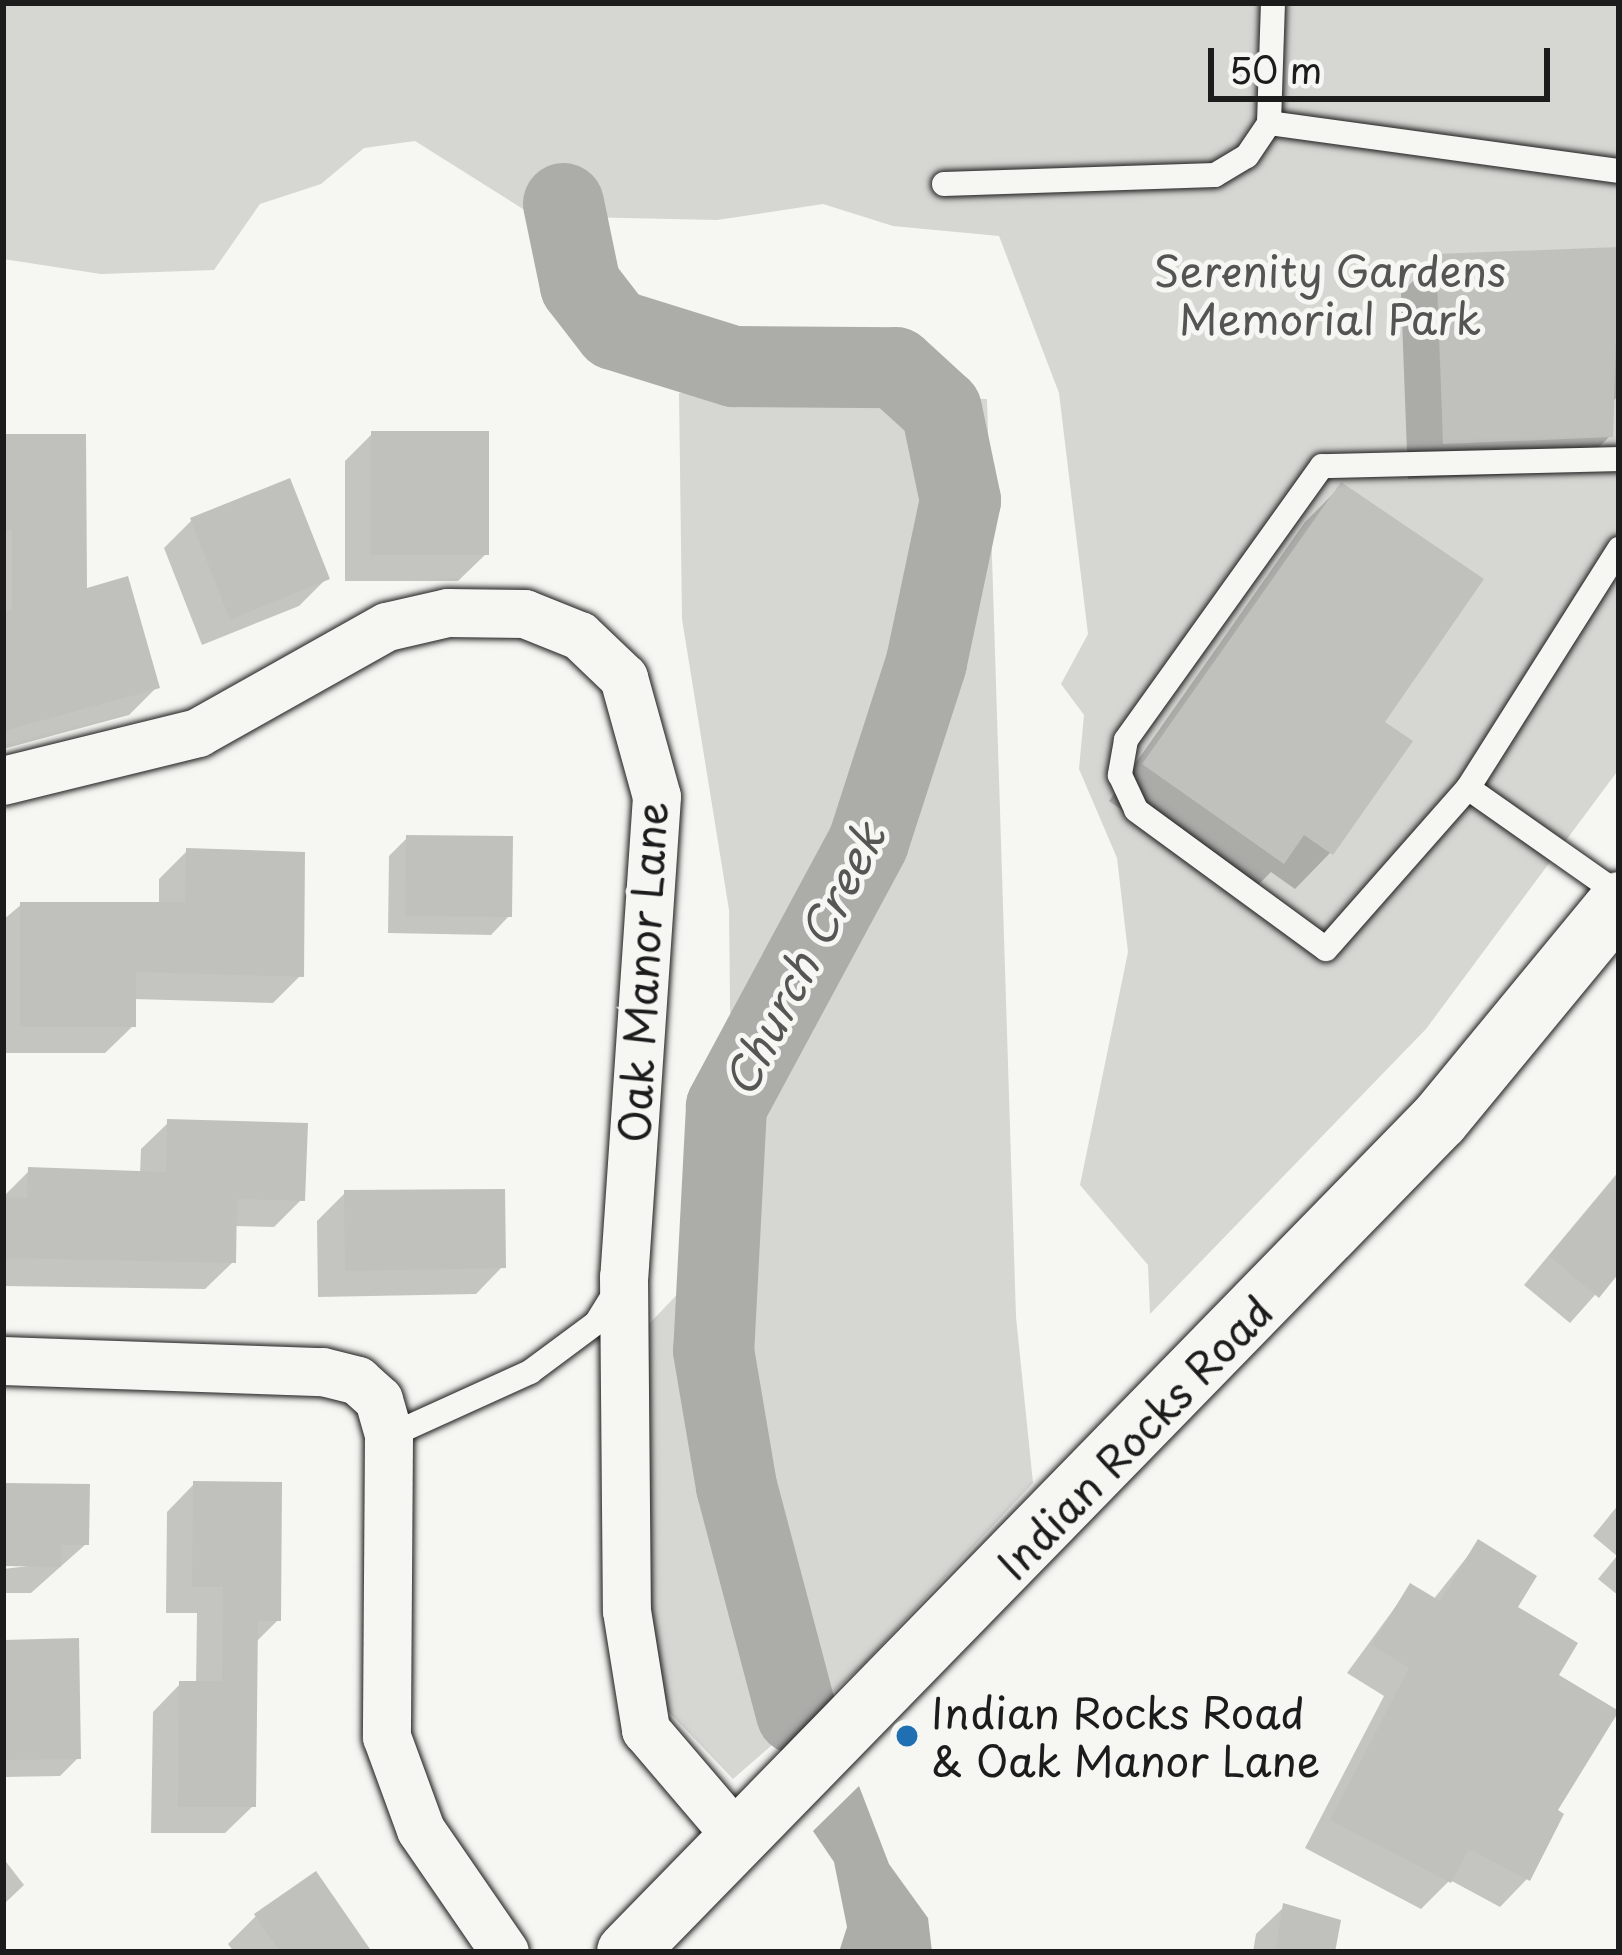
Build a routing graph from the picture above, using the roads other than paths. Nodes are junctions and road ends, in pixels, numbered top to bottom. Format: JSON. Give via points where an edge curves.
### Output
{"nodes":[{"id":1,"x":1273,"y":3,"type":"edge"},
{"id":2,"x":1269,"y":123,"type":"junction"},
{"id":3,"x":1619,"y":171,"type":"edge"},
{"id":4,"x":944,"y":184,"type":"dead end"},
{"id":5,"x":1619,"y":458,"type":"edge"},
{"id":6,"x":1619,"y":548,"type":"edge"},
{"id":7,"x":3,"y":781,"type":"edge"},
{"id":8,"x":1468,"y":788,"type":"junction"},
{"id":9,"x":1619,"y":898,"type":"edge"},
{"id":10,"x":624,"y":1277,"type":"junction"},
{"id":11,"x":3,"y":1361,"type":"edge"},
{"id":12,"x":389,"y":1436,"type":"junction"},
{"id":13,"x":740,"y":1840,"type":"junction"},
{"id":14,"x":505,"y":1952,"type":"edge"},
{"id":15,"x":627,"y":1952,"type":"edge"}],
"edges":[{"from":1,"to":2,"type":"lane"},
{"from":2,"to":3,"type":"lane"},
{"from":2,"to":4,"type":"lane","via":[[1247,156],[1215,175]]},
{"from":5,"to":8,"type":"lane","via":[[1322,466],[1126,740],[1120,776],[1136,810],[1326,949]]},
{"from":6,"to":8,"type":"lane"},
{"from":7,"to":10,"type":"street","name":"Oak Manor Lane","via":[[198,733],[387,627],[448,613],[525,614],[580,636],[624,678],[657,797]]},
{"from":8,"to":9,"type":"lane"},
{"from":9,"to":13,"type":"street","name":"Indian Rocks Road","via":[[1440,1119]]},
{"from":10,"to":12,"type":"lane","via":[[596,1323],[530,1372]]},
{"from":10,"to":13,"type":"street","name":"Oak Manor Lane","via":[[627,1611],[646,1730]]},
{"from":11,"to":12,"type":"street","via":[[323,1372],[358,1382],[379,1400]]},
{"from":12,"to":14,"type":"street","via":[[387,1737],[421,1830]]},
{"from":13,"to":15,"type":"street","name":"Indian Rocks Road"}]}
